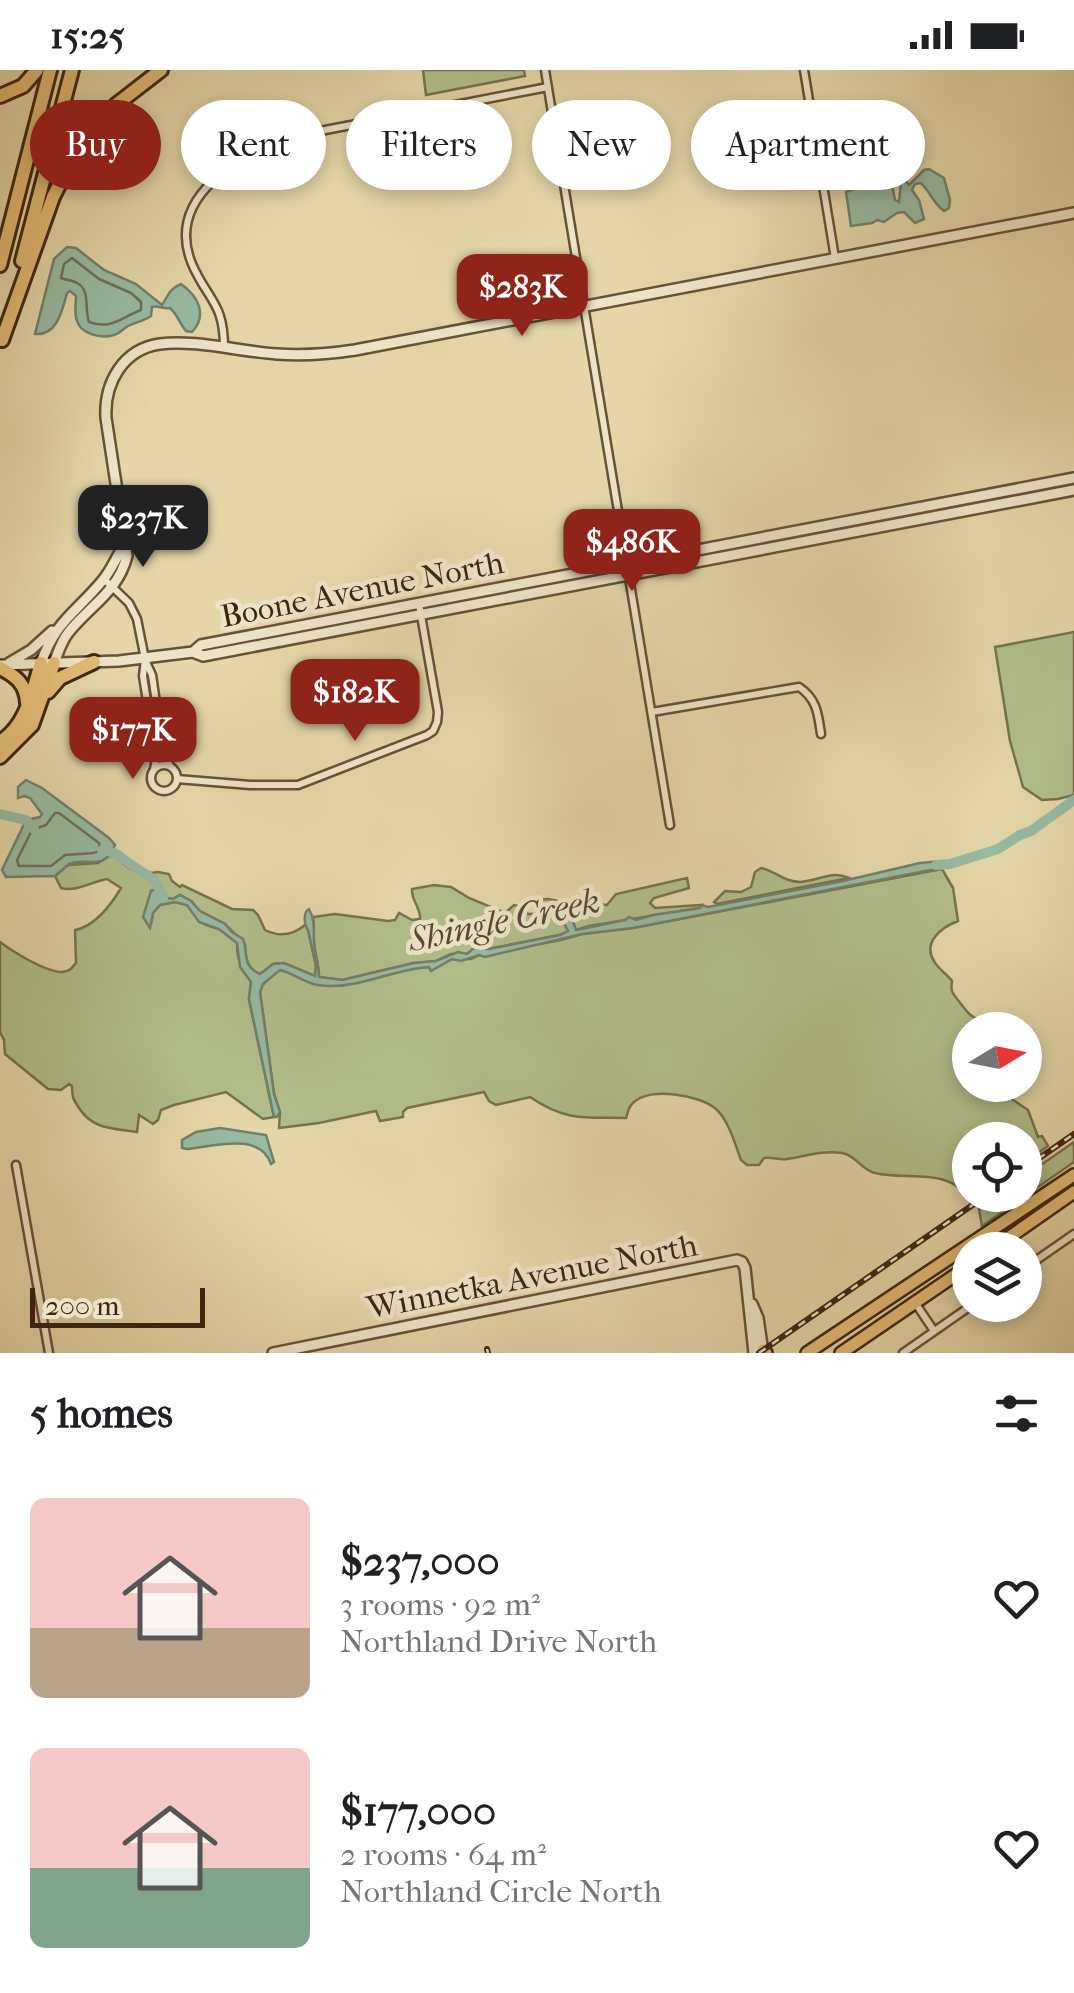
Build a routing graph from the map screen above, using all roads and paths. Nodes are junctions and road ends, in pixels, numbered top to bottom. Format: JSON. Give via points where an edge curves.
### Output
{"nodes":[{"id":1,"x":36,"y":70,"type":"edge"},
{"id":2,"x":50,"y":70,"type":"edge"},
{"id":3,"x":72,"y":70,"type":"edge"},
{"id":4,"x":161,"y":70,"type":"edge"},
{"id":5,"x":545,"y":70,"type":"edge"},
{"id":6,"x":804,"y":70,"type":"edge"},
{"id":7,"x":548,"y":87,"type":"junction"},
{"id":8,"x":0,"y":96,"type":"edge"},
{"id":9,"x":1074,"y":213,"type":"edge"},
{"id":10,"x":836,"y":259,"type":"junction"},
{"id":11,"x":0,"y":265,"type":"edge"},
{"id":12,"x":584,"y":307,"type":"junction"},
{"id":13,"x":1,"y":344,"type":"edge"},
{"id":14,"x":224,"y":348,"type":"junction"},
{"id":15,"x":1074,"y":478,"type":"edge"},
{"id":16,"x":1074,"y":490,"type":"edge"},
{"id":17,"x":124,"y":546,"type":"junction"},
{"id":18,"x":628,"y":569,"type":"junction"},
{"id":19,"x":104,"y":579,"type":"junction"},
{"id":20,"x":113,"y":588,"type":"junction"},
{"id":21,"x":420,"y":609,"type":"junction"},
{"id":22,"x":58,"y":626,"type":"junction"},
{"id":23,"x":144,"y":659,"type":"junction"},
{"id":24,"x":94,"y":662,"type":"junction"},
{"id":25,"x":47,"y":663,"type":"junction"},
{"id":26,"x":2,"y":666,"type":"edge"},
{"id":27,"x":41,"y":702,"type":"junction"},
{"id":28,"x":652,"y":712,"type":"junction"},
{"id":29,"x":24,"y":714,"type":"junction"},
{"id":30,"x":821,"y":734,"type":"dead end"},
{"id":31,"x":0,"y":742,"type":"edge"},
{"id":32,"x":0,"y":757,"type":"edge"},
{"id":33,"x":171,"y":767,"type":"junction"},
{"id":34,"x":154,"y":769,"type":"junction"},
{"id":35,"x":176,"y":778,"type":"junction"},
{"id":36,"x":670,"y":826,"type":"dead end"},
{"id":37,"x":16,"y":1165,"type":"dead end"},
{"id":38,"x":1074,"y":1175,"type":"edge"},
{"id":39,"x":1074,"y":1192,"type":"edge"},
{"id":40,"x":1017,"y":1232,"type":"edge"},
{"id":41,"x":1074,"y":1234,"type":"edge"},
{"id":42,"x":1042,"y":1256,"type":"edge"},
{"id":43,"x":952,"y":1276,"type":"edge"},
{"id":44,"x":915,"y":1302,"type":"junction"},
{"id":45,"x":952,"y":1319,"type":"edge"},
{"id":46,"x":934,"y":1331,"type":"junction"},
{"id":47,"x":762,"y":1352,"type":"edge"},
{"id":48,"x":807,"y":1352,"type":"edge"},
{"id":49,"x":49,"y":1353,"type":"edge"},
{"id":50,"x":273,"y":1353,"type":"edge"},
{"id":51,"x":841,"y":1353,"type":"edge"},
{"id":52,"x":903,"y":1353,"type":"edge"}],
"edges":[{"from":1,"to":8,"type":"highway","via":[[19,89]]},
{"from":2,"to":11,"type":"highway"},
{"from":3,"to":13,"type":"highway"},
{"from":4,"to":13,"type":"highway","via":[[117,104],[76,151],[52,197]]},
{"from":5,"to":7,"type":"street"},
{"from":6,"to":10,"type":"street"},
{"from":7,"to":12,"type":"street"},
{"from":7,"to":14,"type":"street","via":[[294,136],[219,175],[194,204],[186,240],[196,273],[221,314]]},
{"from":9,"to":10,"type":"street"},
{"from":10,"to":12,"type":"street"},
{"from":12,"to":14,"type":"street","via":[[330,354]]},
{"from":12,"to":18,"type":"street"},
{"from":14,"to":17,"type":"street","via":[[148,347],[123,364],[110,385],[106,418]]},
{"from":15,"to":18,"type":"street","name":"Boone Avenue North"},
{"from":16,"to":18,"type":"street","name":"Boone Avenue North"},
{"from":17,"to":19,"type":"street"},
{"from":17,"to":20,"type":"street","via":[[125,565]]},
{"from":18,"to":21,"type":"street","name":"Boone Avenue North"},
{"from":18,"to":28,"type":"street"},
{"from":19,"to":20,"type":"street"},
{"from":19,"to":22,"type":"street"},
{"from":20,"to":23,"type":"street","via":[[136,614]]},
{"from":20,"to":25,"type":"street"},
{"from":21,"to":23,"type":"street","name":"Boone Avenue North"},
{"from":21,"to":35,"type":"street","via":[[438,712],[427,735],[298,786]]},
{"from":22,"to":25,"type":"street"},
{"from":22,"to":26,"type":"street"},
{"from":23,"to":24,"type":"street","name":"Boone Avenue North"},
{"from":23,"to":33,"type":"street"},
{"from":23,"to":34,"type":"street"},
{"from":24,"to":25,"type":"street","name":"Boone Avenue North"},
{"from":24,"to":27,"type":"highway","via":[[60,678]]},
{"from":25,"to":26,"type":"street","name":"Boone Avenue North"},
{"from":25,"to":27,"type":"highway"},
{"from":25,"to":29,"type":"highway"},
{"from":26,"to":29,"type":"highway","via":[[24,686]]},
{"from":27,"to":32,"type":"highway","via":[[28,730]]},
{"from":28,"to":30,"type":"street","via":[[799,688],[815,704]]},
{"from":28,"to":36,"type":"street"},
{"from":29,"to":31,"type":"highway"},
{"from":33,"to":34,"type":"street"},
{"from":33,"to":35,"type":"street"},
{"from":34,"to":35,"type":"street","via":[[151,780],[160,790]]},
{"from":37,"to":49,"type":"street"},
{"from":38,"to":48,"type":"highway"},
{"from":39,"to":40,"type":"highway"},
{"from":41,"to":42,"type":"street"},
{"from":43,"to":44,"type":"highway"},
{"from":44,"to":46,"type":"street"},
{"from":44,"to":51,"type":"highway"},
{"from":45,"to":46,"type":"street"},
{"from":46,"to":52,"type":"street"},
{"from":47,"to":50,"type":"street","name":"Winnetka Avenue North","via":[[758,1318],[737,1260]]}]}
